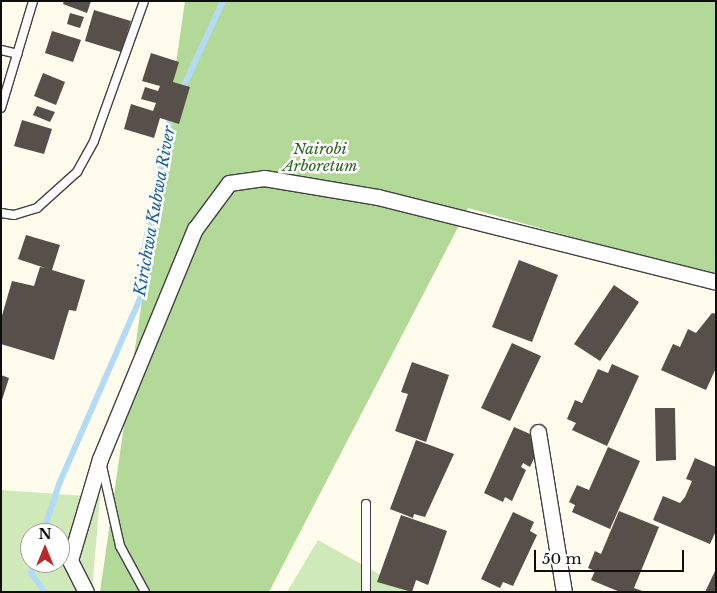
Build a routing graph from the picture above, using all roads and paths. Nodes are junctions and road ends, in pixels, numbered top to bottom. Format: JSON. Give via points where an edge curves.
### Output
{"nodes":[{"id":1,"x":33,"y":1,"type":"edge"},
{"id":2,"x":144,"y":1,"type":"edge"},
{"id":3,"x":1,"y":50,"type":"edge"},
{"id":4,"x":18,"y":54,"type":"junction"},
{"id":5,"x":1,"y":108,"type":"edge"},
{"id":6,"x":1,"y":213,"type":"edge"},
{"id":7,"x":716,"y":282,"type":"edge"},
{"id":8,"x":538,"y":432,"type":"dead end"},
{"id":9,"x":100,"y":459,"type":"junction"},
{"id":10,"x":366,"y":504,"type":"dead end"},
{"id":11,"x":86,"y":592,"type":"edge"},
{"id":12,"x":145,"y":592,"type":"edge"},
{"id":13,"x":366,"y":592,"type":"edge"},
{"id":14,"x":564,"y":592,"type":"edge"}],
"edges":[{"from":1,"to":4,"type":"lane"},
{"from":2,"to":6,"type":"lane","via":[[94,141],[77,172],[37,208],[14,215]]},
{"from":3,"to":4,"type":"lane"},
{"from":4,"to":5,"type":"lane"},
{"from":7,"to":9,"type":"street","via":[[378,197],[264,178],[229,183],[194,229]]},
{"from":8,"to":14,"type":"street"},
{"from":9,"to":11,"type":"street","via":[[70,560]]},
{"from":9,"to":12,"type":"lane","via":[[120,546]]},
{"from":10,"to":13,"type":"lane"}]}
